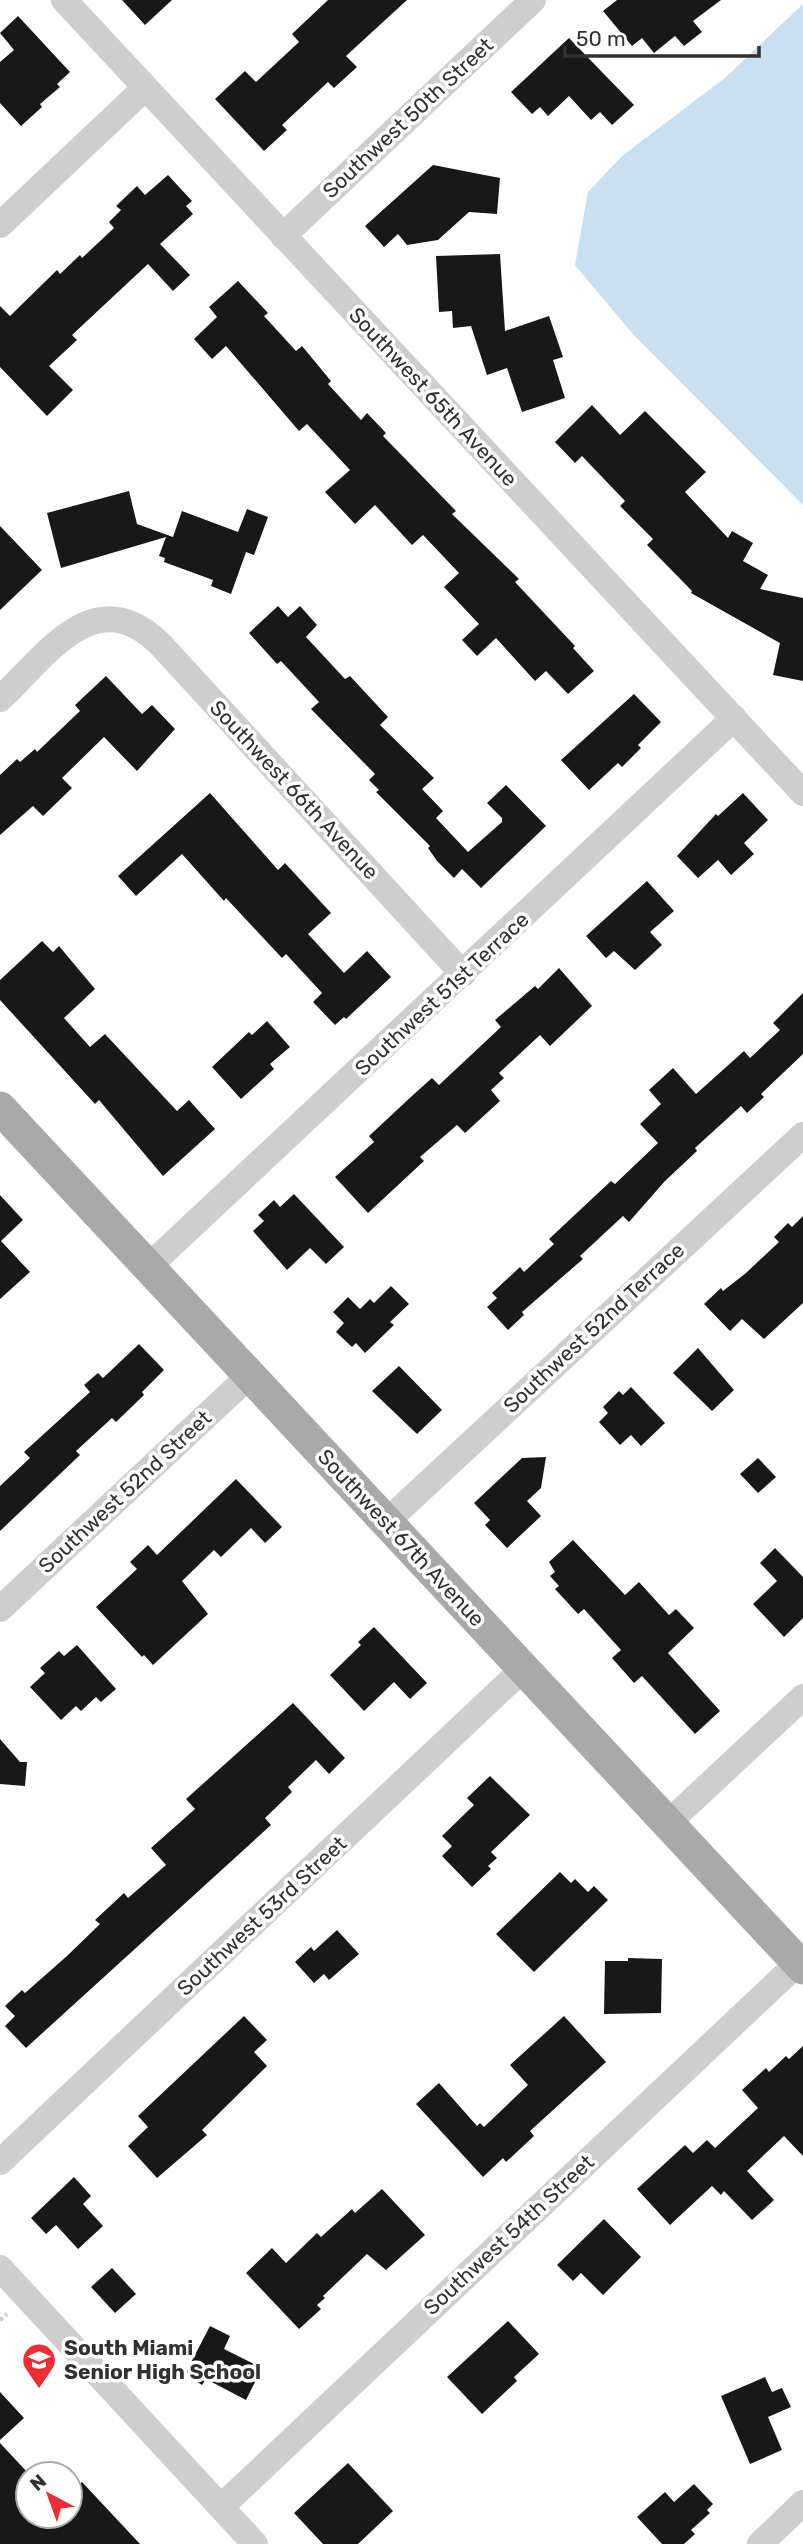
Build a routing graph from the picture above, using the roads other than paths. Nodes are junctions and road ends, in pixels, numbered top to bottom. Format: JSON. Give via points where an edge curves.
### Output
{"nodes":[{"id":1,"x":64,"y":0,"type":"edge"},
{"id":2,"x":533,"y":0,"type":"edge"},
{"id":3,"x":144,"y":89,"type":"junction"},
{"id":4,"x":0,"y":225,"type":"edge"},
{"id":5,"x":283,"y":236,"type":"junction"},
{"id":6,"x":0,"y":699,"type":"edge"},
{"id":7,"x":734,"y":718,"type":"junction"},
{"id":8,"x":803,"y":793,"type":"edge"},
{"id":9,"x":463,"y":974,"type":"junction"},
{"id":10,"x":0,"y":1108,"type":"edge"},
{"id":11,"x":803,"y":1135,"type":"edge"},
{"id":12,"x":148,"y":1267,"type":"junction"},
{"id":13,"x":249,"y":1376,"type":"junction"},
{"id":14,"x":386,"y":1522,"type":"junction"},
{"id":15,"x":0,"y":1609,"type":"edge"},
{"id":16,"x":523,"y":1669,"type":"junction"},
{"id":17,"x":803,"y":1697,"type":"edge"},
{"id":18,"x":667,"y":1823,"type":"junction"},
{"id":19,"x":800,"y":1966,"type":"edge"},
{"id":20,"x":0,"y":2162,"type":"edge"},
{"id":21,"x":0,"y":2268,"type":"edge"},
{"id":22,"x":803,"y":2503,"type":"edge"},
{"id":23,"x":221,"y":2507,"type":"junction"},
{"id":24,"x":255,"y":2544,"type":"edge"},
{"id":25,"x":760,"y":2544,"type":"edge"}],
"edges":[{"from":1,"to":3,"type":"street","name":"Southwest 65th Avenue"},
{"from":2,"to":5,"type":"street","name":"Southwest 50th Street"},
{"from":3,"to":4,"type":"street"},
{"from":3,"to":5,"type":"street","name":"Southwest 65th Avenue"},
{"from":5,"to":7,"type":"street","name":"Southwest 65th Avenue"},
{"from":6,"to":9,"type":"street","name":"Southwest 66th Avenue","via":[[77,627],[97,619],[118,618],[136,624],[160,644]]},
{"from":7,"to":8,"type":"street","name":"Southwest 65th Avenue"},
{"from":7,"to":9,"type":"street","name":"Southwest 51st Terrace"},
{"from":9,"to":12,"type":"street","name":"Southwest 51st Terrace"},
{"from":10,"to":12,"type":"main road","name":"Southwest 67th Avenue"},
{"from":11,"to":14,"type":"street","name":"Southwest 52nd Terrace"},
{"from":12,"to":13,"type":"main road","name":"Southwest 67th Avenue"},
{"from":13,"to":14,"type":"main road","name":"Southwest 67th Avenue"},
{"from":13,"to":15,"type":"street","name":"Southwest 52nd Street"},
{"from":14,"to":16,"type":"main road","name":"Southwest 67th Avenue"},
{"from":16,"to":18,"type":"main road","name":"Southwest 67th Avenue"},
{"from":16,"to":20,"type":"street","name":"Southwest 53rd Street"},
{"from":17,"to":18,"type":"street"},
{"from":18,"to":19,"type":"main road","name":"Southwest 67th Avenue"},
{"from":19,"to":23,"type":"street","name":"Southwest 54th Street"},
{"from":21,"to":23,"type":"street"},
{"from":22,"to":25,"type":"street"},
{"from":23,"to":24,"type":"street"}]}
